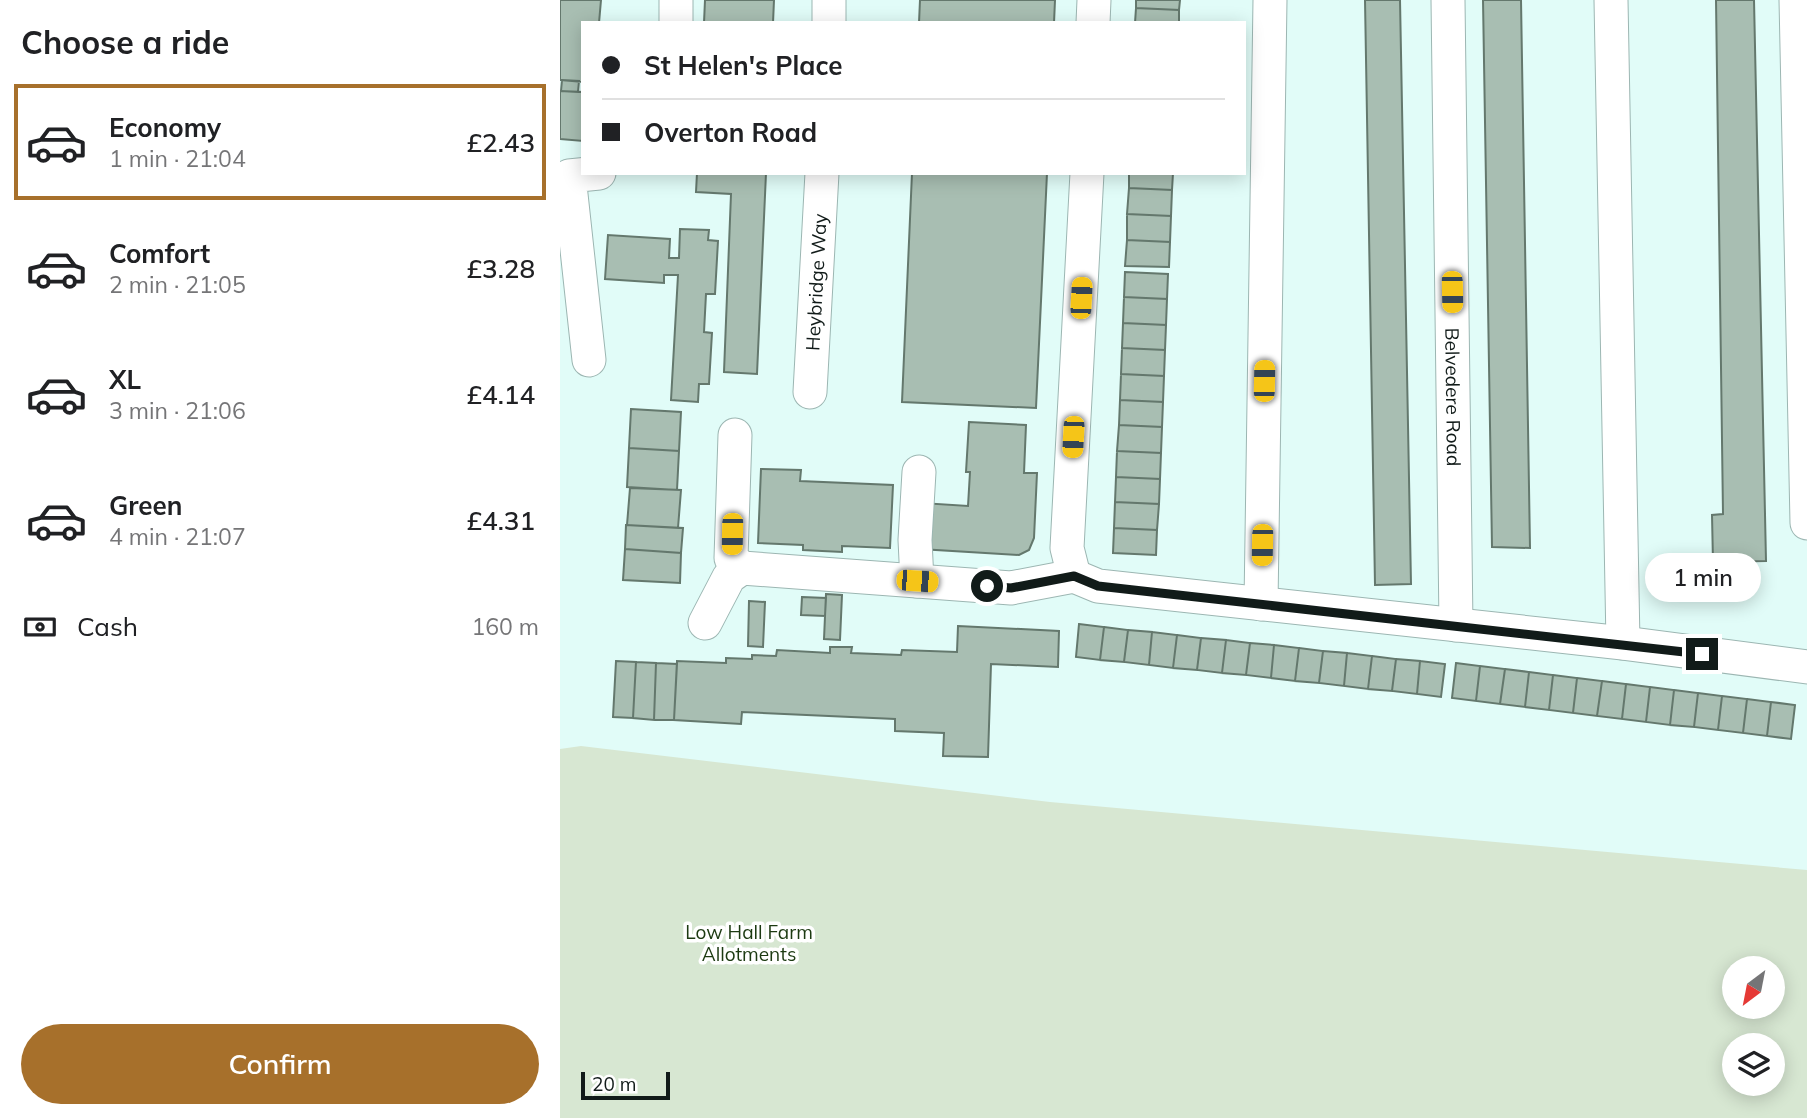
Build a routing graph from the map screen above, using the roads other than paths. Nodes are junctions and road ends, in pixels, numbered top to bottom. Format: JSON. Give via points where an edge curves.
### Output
{"nodes":[{"id":1,"x":676,"y":0,"type":"edge"},
{"id":2,"x":830,"y":0,"type":"edge"},
{"id":3,"x":1094,"y":0,"type":"edge"},
{"id":4,"x":1270,"y":0,"type":"edge"},
{"id":5,"x":1448,"y":0,"type":"edge"},
{"id":6,"x":1611,"y":0,"type":"edge"},
{"id":7,"x":1796,"y":0,"type":"edge"},
{"id":8,"x":676,"y":21,"type":"edge"},
{"id":9,"x":829,"y":21,"type":"edge"},
{"id":10,"x":1093,"y":21,"type":"edge"},
{"id":11,"x":584,"y":175,"type":"edge"},
{"id":12,"x":822,"y":175,"type":"edge"},
{"id":13,"x":1087,"y":175,"type":"edge"},
{"id":14,"x":589,"y":360,"type":"dead end"},
{"id":15,"x":810,"y":392,"type":"dead end"},
{"id":16,"x":734,"y":435,"type":"dead end"},
{"id":17,"x":919,"y":472,"type":"dead end"},
{"id":18,"x":1807,"y":523,"type":"edge"},
{"id":19,"x":742,"y":568,"type":"junction"},
{"id":20,"x":1074,"y":576,"type":"junction"},
{"id":21,"x":917,"y":581,"type":"junction"},
{"id":22,"x":1261,"y":604,"type":"junction"},
{"id":23,"x":705,"y":623,"type":"dead end"},
{"id":24,"x":1456,"y":625,"type":"junction"},
{"id":25,"x":1623,"y":643,"type":"junction"},
{"id":26,"x":1807,"y":667,"type":"edge"}],
"edges":[{"from":1,"to":8,"type":"street"},
{"from":2,"to":9,"type":"street"},
{"from":3,"to":10,"type":"street"},
{"from":4,"to":22,"type":"street"},
{"from":5,"to":24,"type":"street","name":"Belvedere Road"},
{"from":6,"to":25,"type":"street"},
{"from":7,"to":18,"type":"street"},
{"from":11,"to":14,"type":"street"},
{"from":12,"to":15,"type":"street","name":"Heybridge Way"},
{"from":13,"to":20,"type":"street","via":[[1067,548]]},
{"from":16,"to":19,"type":"street","via":[[731,558]]},
{"from":17,"to":21,"type":"street"},
{"from":19,"to":21,"type":"street"},
{"from":19,"to":23,"type":"street","via":[[729,577]]},
{"from":20,"to":21,"type":"street","via":[[1011,588]]},
{"from":20,"to":22,"type":"street","via":[[1098,586]]},
{"from":22,"to":24,"type":"street"},
{"from":24,"to":25,"type":"street"},
{"from":25,"to":26,"type":"street"}]}
